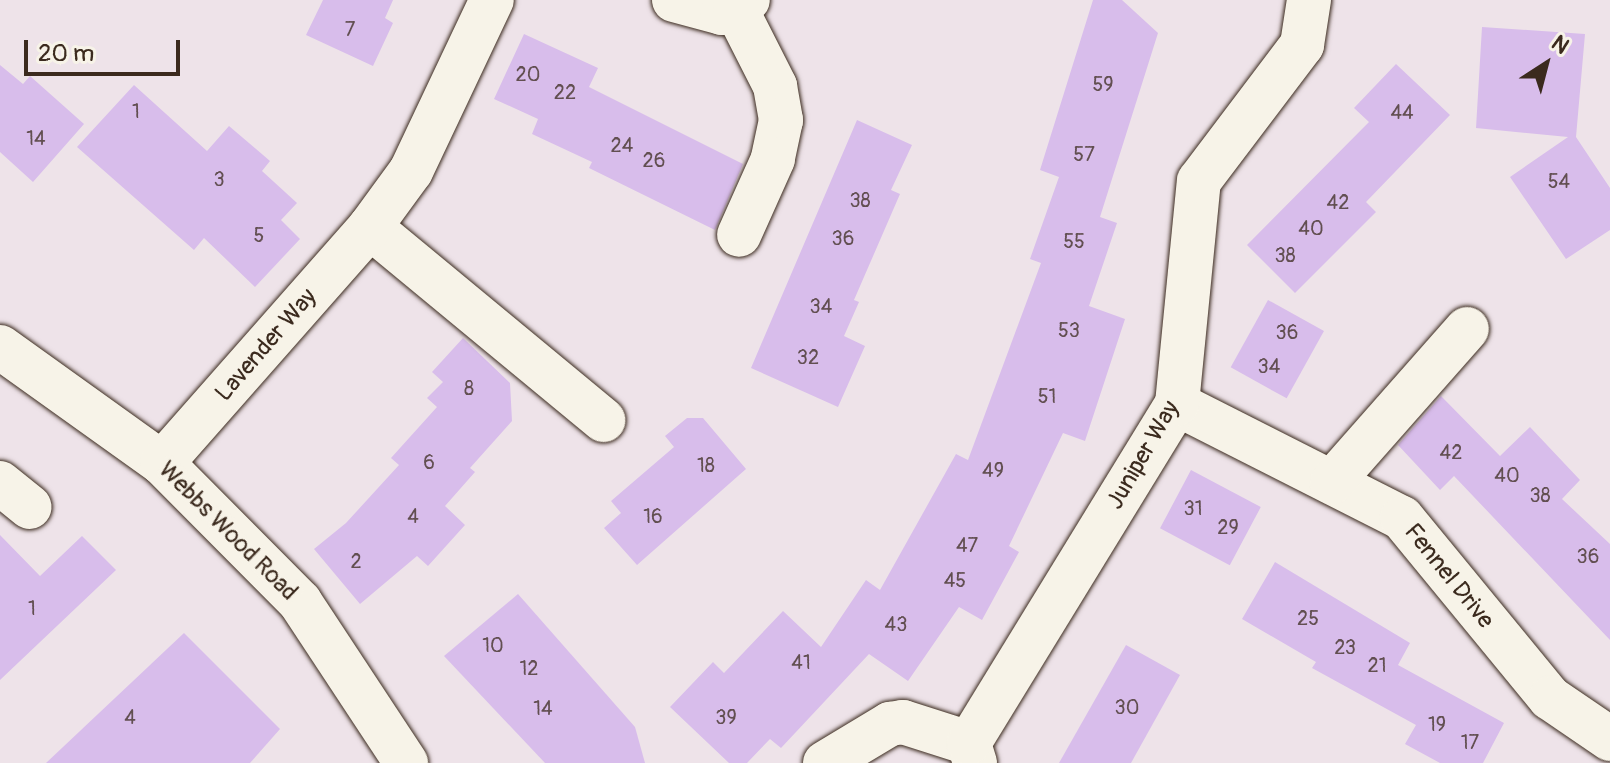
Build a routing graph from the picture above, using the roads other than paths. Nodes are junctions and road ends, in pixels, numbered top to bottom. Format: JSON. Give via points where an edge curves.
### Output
{"nodes":[{"id":1,"x":492,"y":0,"type":"edge"},
{"id":2,"x":674,"y":0,"type":"edge"},
{"id":3,"x":1309,"y":0,"type":"edge"},
{"id":4,"x":742,"y":3,"type":"edge"},
{"id":5,"x":370,"y":227,"type":"junction"},
{"id":6,"x":739,"y":235,"type":"dead end"},
{"id":7,"x":1467,"y":329,"type":"dead end"},
{"id":8,"x":0,"y":347,"type":"edge"},
{"id":9,"x":1177,"y":404,"type":"junction"},
{"id":10,"x":603,"y":420,"type":"dead end"},
{"id":11,"x":162,"y":463,"type":"junction"},
{"id":12,"x":1332,"y":482,"type":"junction"},
{"id":13,"x":1610,"y":739,"type":"edge"},
{"id":14,"x":972,"y":753,"type":"edge"},
{"id":15,"x":406,"y":763,"type":"edge"},
{"id":16,"x":825,"y":763,"type":"edge"}],
"edges":[{"from":1,"to":5,"type":"street","name":"Lavender Way","via":[[411,171]]},
{"from":2,"to":4,"type":"street","via":[[722,13]]},
{"from":3,"to":9,"type":"street","name":"Juniper Way","via":[[1302,45],[1199,181]]},
{"from":4,"to":6,"type":"street","via":[[775,86],[781,120],[773,159]]},
{"from":5,"to":10,"type":"street"},
{"from":5,"to":11,"type":"street","name":"Lavender Way"},
{"from":7,"to":12,"type":"street"},
{"from":8,"to":11,"type":"street","name":"Webbs Wood Road"},
{"from":9,"to":12,"type":"street","name":"Fennel Drive"},
{"from":9,"to":14,"type":"street","name":"Juniper Way"},
{"from":11,"to":15,"type":"street","name":"Webbs Wood Road","via":[[300,602]]},
{"from":12,"to":13,"type":"street","name":"Fennel Drive","via":[[1402,518],[1550,698]]},
{"from":14,"to":16,"type":"street","via":[[903,722],[890,724]]}]}
